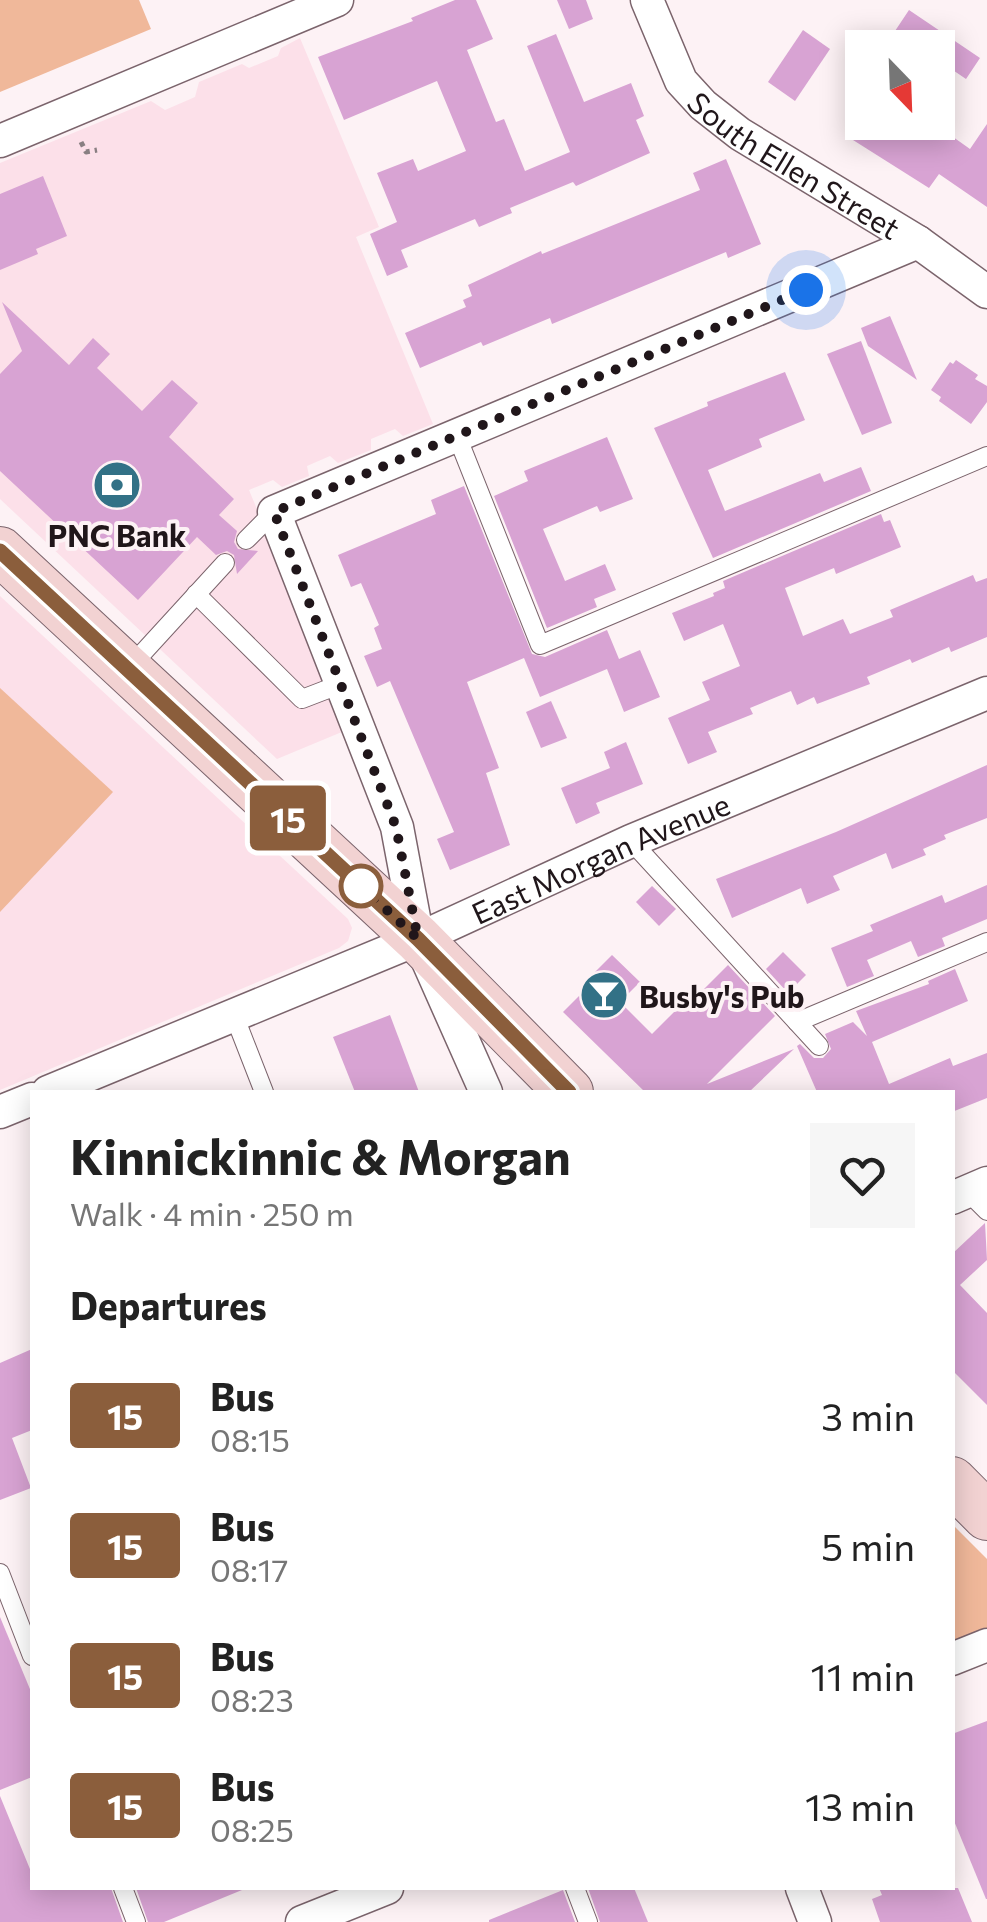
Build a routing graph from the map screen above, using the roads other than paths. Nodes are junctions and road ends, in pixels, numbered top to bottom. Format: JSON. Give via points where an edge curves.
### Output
{"nodes":[{"id":1,"x":337,"y":0,"type":"edge"},
{"id":2,"x":648,"y":0,"type":"edge"},
{"id":3,"x":0,"y":140,"type":"edge"},
{"id":4,"x":918,"y":242,"type":"junction"},
{"id":5,"x":987,"y":292,"type":"edge"},
{"id":6,"x":458,"y":436,"type":"junction"},
{"id":7,"x":987,"y":456,"type":"edge"},
{"id":8,"x":274,"y":512,"type":"junction"},
{"id":9,"x":246,"y":540,"type":"dead end"},
{"id":10,"x":0,"y":551,"type":"edge"},
{"id":11,"x":225,"y":563,"type":"dead end"},
{"id":12,"x":196,"y":594,"type":"junction"},
{"id":13,"x":128,"y":670,"type":"junction"},
{"id":14,"x":341,"y":684,"type":"junction"},
{"id":15,"x":987,"y":692,"type":"edge"},
{"id":16,"x":631,"y":841,"type":"junction"},
{"id":17,"x":418,"y":939,"type":"junction"},
{"id":18,"x":987,"y":942,"type":"edge"},
{"id":19,"x":234,"y":1015,"type":"junction"},
{"id":20,"x":797,"y":1022,"type":"junction"},
{"id":21,"x":819,"y":1046,"type":"dead end"},
{"id":22,"x":53,"y":1090,"type":"edge"},
{"id":23,"x":263,"y":1090,"type":"edge"},
{"id":24,"x":485,"y":1090,"type":"edge"},
{"id":25,"x":567,"y":1090,"type":"edge"},
{"id":26,"x":30,"y":1100,"type":"edge"},
{"id":27,"x":0,"y":1112,"type":"edge"},
{"id":28,"x":955,"y":1484,"type":"edge"},
{"id":29,"x":987,"y":1516,"type":"edge"},
{"id":30,"x":0,"y":1572,"type":"edge"},
{"id":31,"x":987,"y":1645,"type":"edge"},
{"id":32,"x":30,"y":1651,"type":"edge"},
{"id":33,"x":955,"y":1658,"type":"edge"},
{"id":34,"x":124,"y":1890,"type":"edge"},
{"id":35,"x":384,"y":1890,"type":"edge"},
{"id":36,"x":576,"y":1890,"type":"edge"},
{"id":37,"x":803,"y":1890,"type":"edge"},
{"id":38,"x":354,"y":1904,"type":"edge"},
{"id":39,"x":136,"y":1922,"type":"edge"},
{"id":40,"x":302,"y":1922,"type":"edge"},
{"id":41,"x":588,"y":1922,"type":"edge"},
{"id":42,"x":815,"y":1922,"type":"edge"}],
"edges":[{"from":1,"to":3,"type":"street"},
{"from":2,"to":4,"type":"street","name":"South Ellen Street","via":[[681,81],[703,105]]},
{"from":4,"to":5,"type":"street","name":"South Ellen Street"},
{"from":4,"to":6,"type":"street"},
{"from":6,"to":7,"type":"lane","via":[[540,645]]},
{"from":6,"to":8,"type":"street"},
{"from":8,"to":9,"type":"lane"},
{"from":8,"to":14,"type":"street"},
{"from":10,"to":13,"type":"main road"},
{"from":11,"to":12,"type":"lane"},
{"from":12,"to":13,"type":"lane"},
{"from":12,"to":14,"type":"lane","via":[[302,700]]},
{"from":13,"to":17,"type":"main road"},
{"from":14,"to":17,"type":"street","via":[[396,827]]},
{"from":15,"to":16,"type":"street","name":"East Morgan Avenue"},
{"from":16,"to":17,"type":"street","name":"East Morgan Avenue"},
{"from":16,"to":20,"type":"lane"},
{"from":17,"to":19,"type":"street","name":"East Morgan Avenue"},
{"from":17,"to":24,"type":"street"},
{"from":17,"to":25,"type":"main road"},
{"from":18,"to":20,"type":"lane"},
{"from":19,"to":22,"type":"street","name":"East Morgan Avenue"},
{"from":19,"to":23,"type":"lane"},
{"from":20,"to":21,"type":"lane"},
{"from":26,"to":27,"type":"street"},
{"from":28,"to":29,"type":"main road"},
{"from":30,"to":32,"type":"lane"},
{"from":31,"to":33,"type":"street"},
{"from":34,"to":39,"type":"lane"},
{"from":35,"to":38,"type":"street"},
{"from":36,"to":41,"type":"lane"},
{"from":37,"to":42,"type":"street"},
{"from":38,"to":40,"type":"street"}]}
